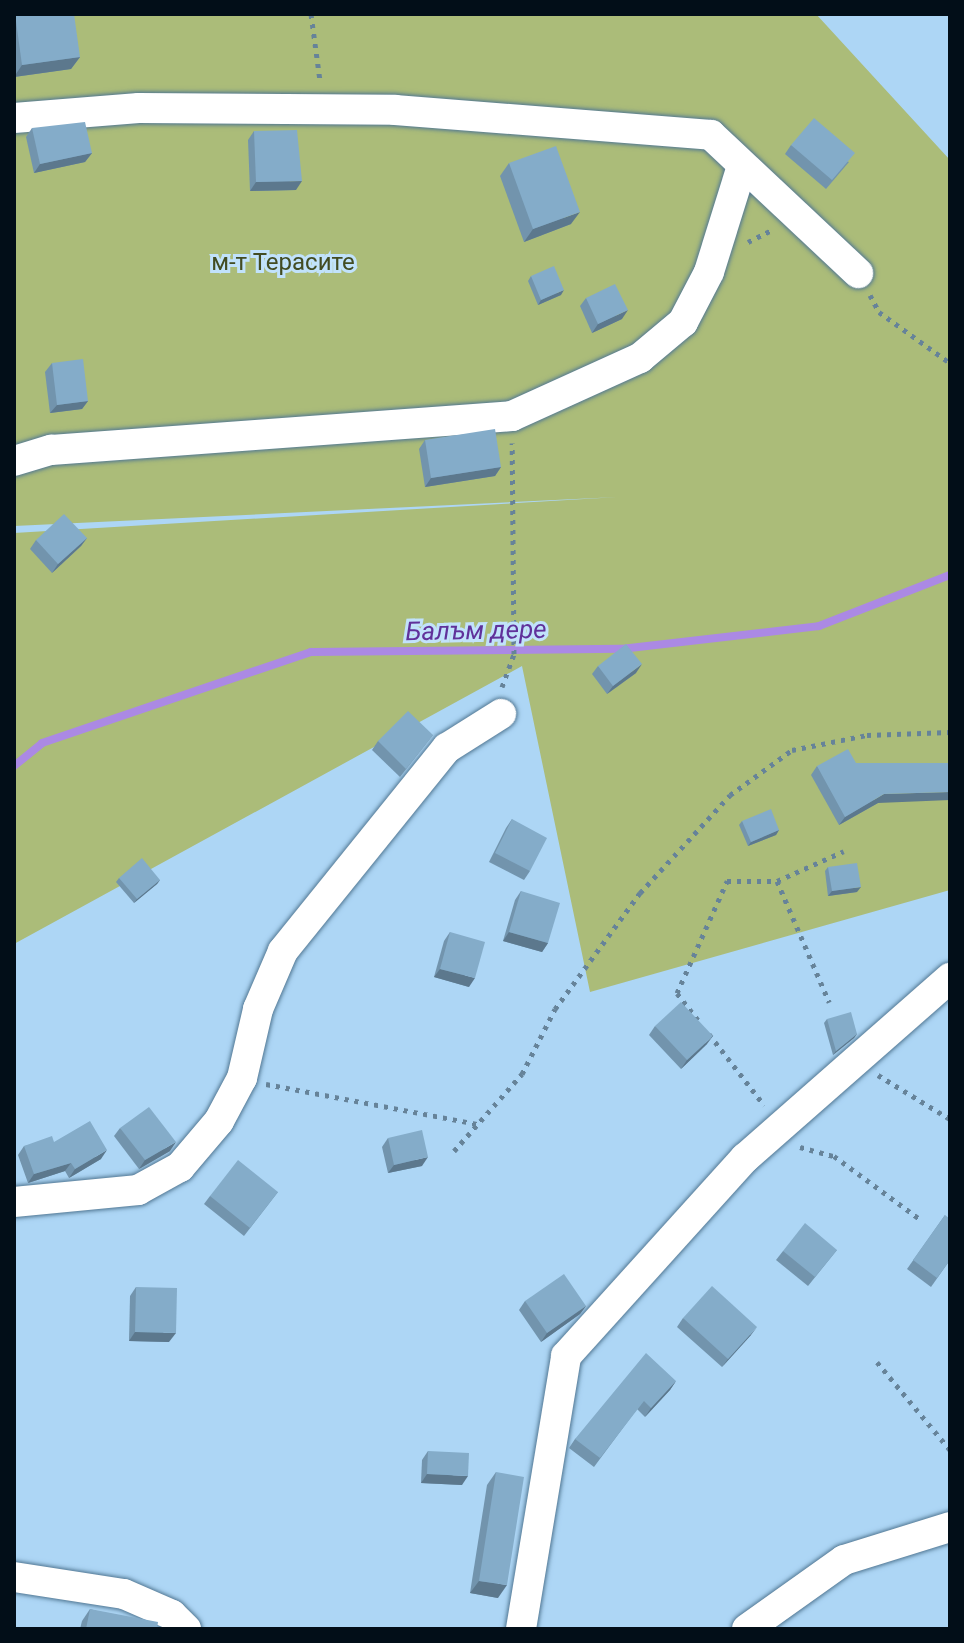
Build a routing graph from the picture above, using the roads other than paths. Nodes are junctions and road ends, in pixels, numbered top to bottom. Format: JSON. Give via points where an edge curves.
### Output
{"nodes":[{"id":1,"x":14,"y":118,"type":"edge"},
{"id":2,"x":741,"y":169,"type":"junction"},
{"id":3,"x":858,"y":273,"type":"road end"},
{"id":4,"x":14,"y":461,"type":"edge"},
{"id":5,"x":488,"y":720,"type":"road end"},
{"id":6,"x":950,"y":978,"type":"edge"},
{"id":7,"x":14,"y":1202,"type":"edge"},
{"id":8,"x":950,"y":1527,"type":"edge"},
{"id":9,"x":14,"y":1577,"type":"edge"},
{"id":10,"x":186,"y":1629,"type":"edge"},
{"id":11,"x":521,"y":1629,"type":"edge"},
{"id":12,"x":747,"y":1629,"type":"edge"}],
"edges":[{"from":1,"to":2,"type":"street","via":[[139,108],[325,110],[711,135]]},
{"from":2,"to":3,"type":"street"},
{"from":2,"to":4,"type":"street","via":[[709,272],[683,322],[640,358],[512,416],[51,450]]},
{"from":5,"to":7,"type":"street","via":[[447,748],[283,951],[258,1009],[242,1078],[219,1121],[180,1167],[138,1190]]},
{"from":6,"to":11,"type":"street","via":[[777,1132],[566,1356]]},
{"from":8,"to":12,"type":"street","via":[[844,1560]]},
{"from":9,"to":10,"type":"street","via":[[124,1594],[172,1615]]}]}
